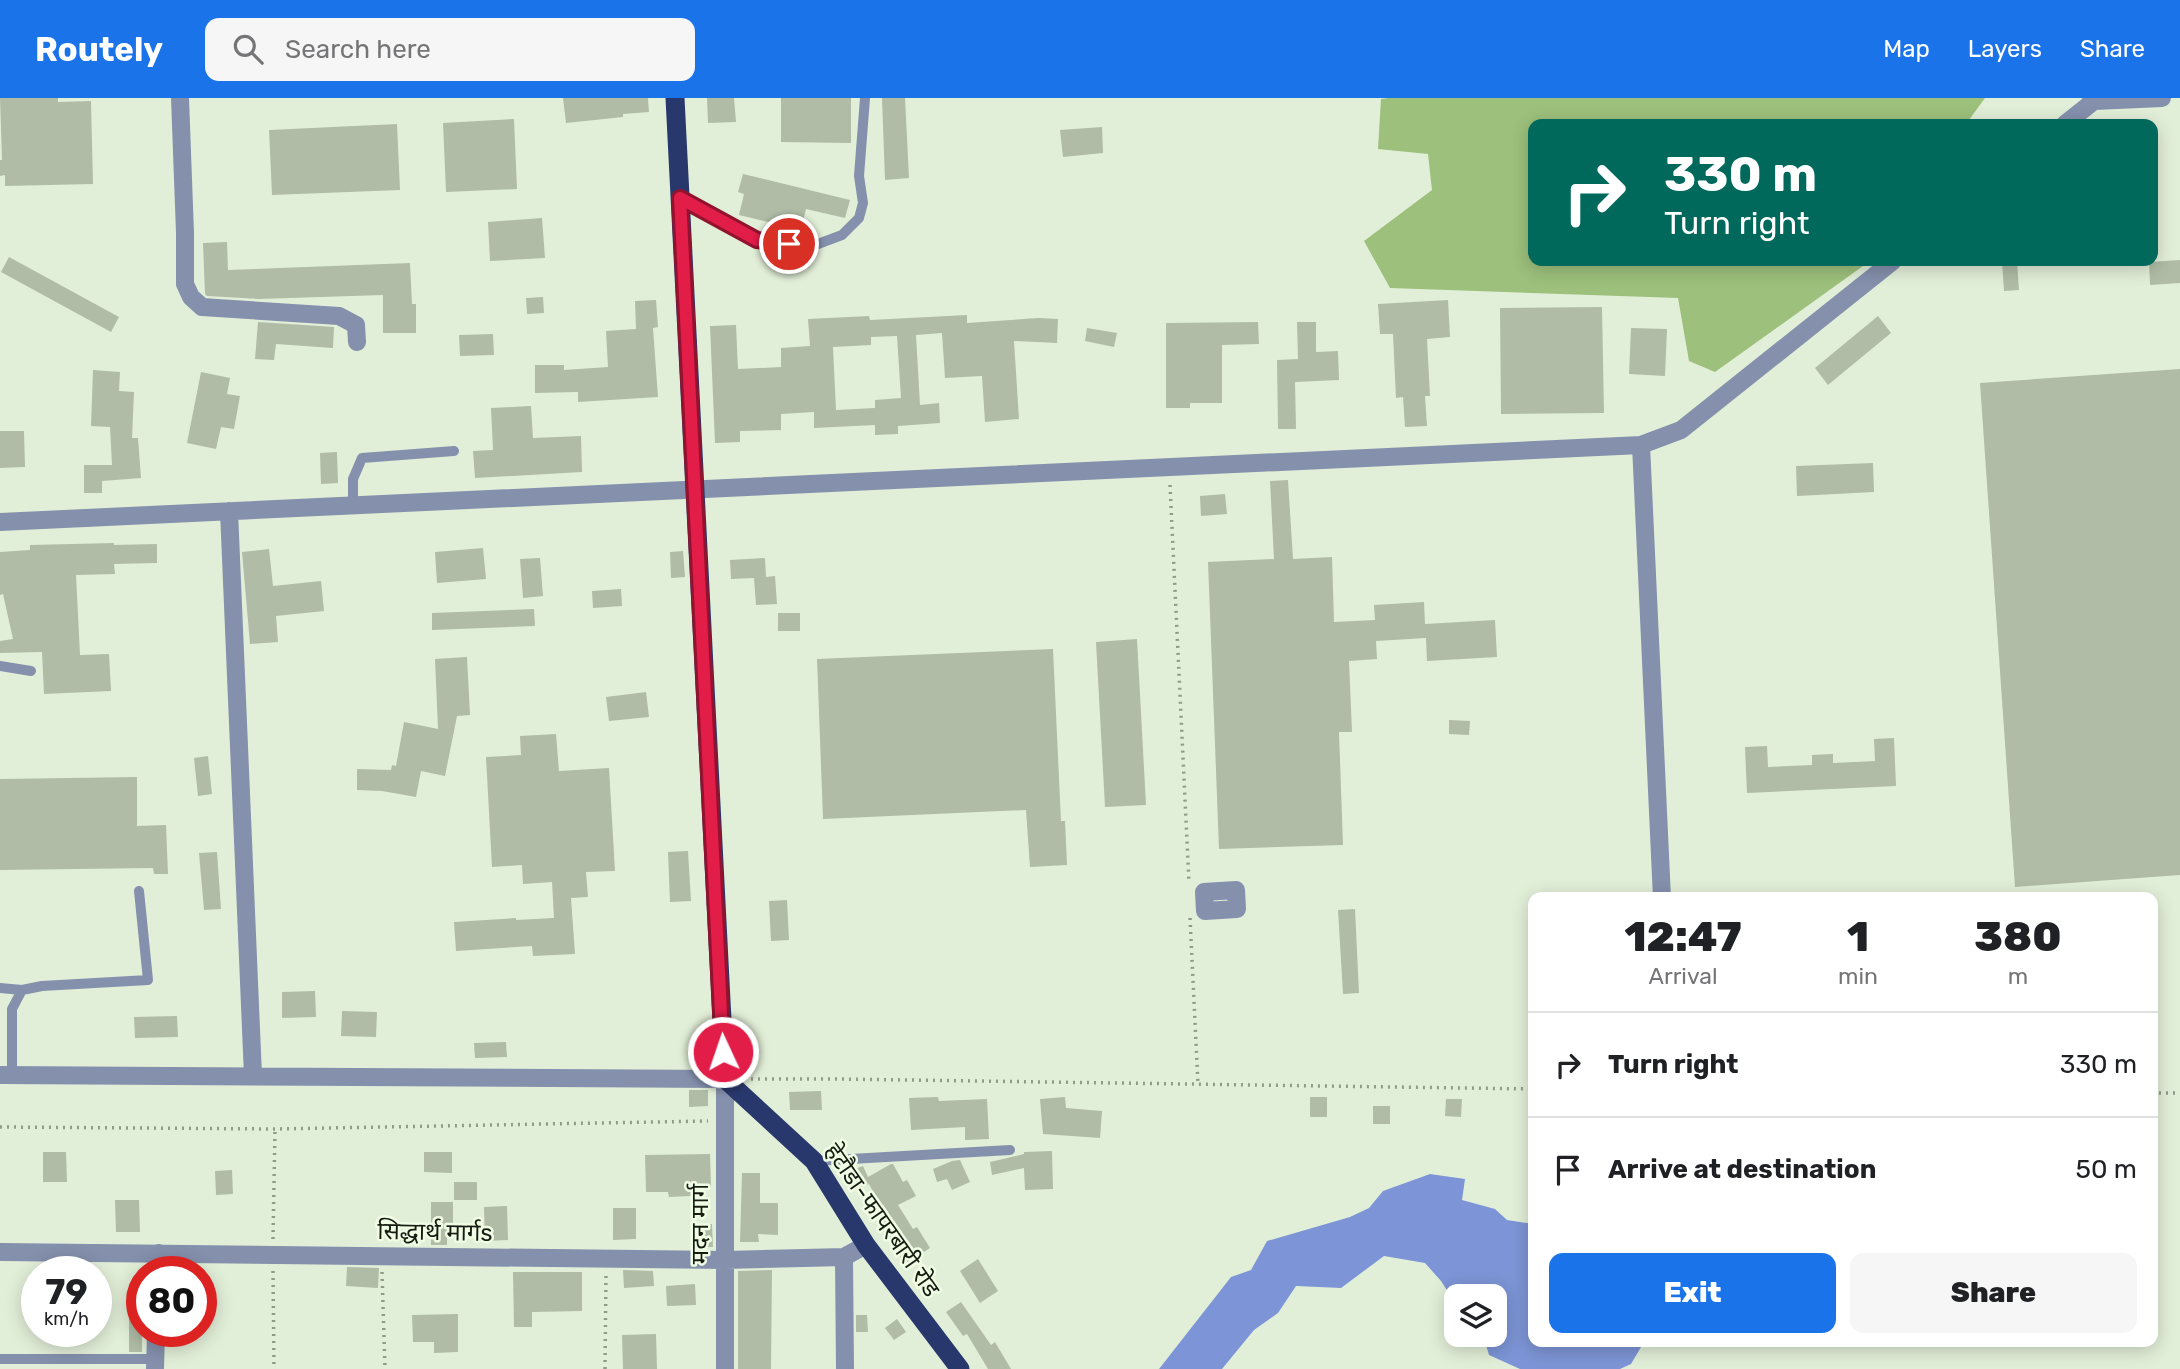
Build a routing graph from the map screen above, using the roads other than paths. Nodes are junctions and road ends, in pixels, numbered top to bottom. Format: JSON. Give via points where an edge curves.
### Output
{"nodes":[{"id":1,"x":180,"y":98,"type":"edge"},
{"id":2,"x":676,"y":98,"type":"edge"},
{"id":3,"x":865,"y":98,"type":"edge"},
{"id":4,"x":2162,"y":98,"type":"edge"},
{"id":5,"x":2093,"y":100,"type":"edge"},
{"id":6,"x":2071,"y":119,"type":"edge"},
{"id":7,"x":680,"y":198,"type":"junction"},
{"id":8,"x":1887,"y":266,"type":"edge"},
{"id":9,"x":357,"y":342,"type":"dead end"},
{"id":10,"x":1641,"y":445,"type":"junction"},
{"id":11,"x":454,"y":451,"type":"dead end"},
{"id":12,"x":695,"y":490,"type":"junction"},
{"id":13,"x":353,"y":506,"type":"junction"},
{"id":14,"x":229,"y":511,"type":"junction"},
{"id":15,"x":0,"y":522,"type":"edge"},
{"id":16,"x":0,"y":666,"type":"edge"},
{"id":17,"x":31,"y":671,"type":"dead end"},
{"id":18,"x":139,"y":891,"type":"dead end"},
{"id":19,"x":1661,"y":892,"type":"edge"},
{"id":20,"x":0,"y":988,"type":"edge"},
{"id":21,"x":22,"y":990,"type":"junction"},
{"id":22,"x":6,"y":1075,"type":"edge"},
{"id":23,"x":253,"y":1076,"type":"junction"},
{"id":24,"x":724,"y":1079,"type":"junction"},
{"id":25,"x":1010,"y":1150,"type":"dead end"},
{"id":26,"x":814,"y":1161,"type":"junction"},
{"id":27,"x":866,"y":1245,"type":"junction"},
{"id":28,"x":0,"y":1252,"type":"edge"},
{"id":29,"x":159,"y":1254,"type":"joint"},
{"id":30,"x":844,"y":1256,"type":"junction"},
{"id":31,"x":725,"y":1260,"type":"junction"},
{"id":32,"x":0,"y":1359,"type":"edge"},
{"id":33,"x":155,"y":1364,"type":"edge"},
{"id":34,"x":725,"y":1369,"type":"edge"},
{"id":35,"x":845,"y":1369,"type":"edge"},
{"id":36,"x":960,"y":1369,"type":"edge"}],
"edges":[{"from":1,"to":9,"type":"street","via":[[185,284],[191,297],[202,307],[339,316],[356,325]]},
{"from":2,"to":7,"type":"highway"},
{"from":3,"to":7,"type":"lane","via":[[859,176],[863,203],[859,218],[842,235],[818,244],[757,240]]},
{"from":4,"to":5,"type":"street"},
{"from":5,"to":6,"type":"street"},
{"from":7,"to":12,"type":"highway"},
{"from":8,"to":10,"type":"street","via":[[1681,430]]},
{"from":10,"to":12,"type":"street"},
{"from":10,"to":19,"type":"street"},
{"from":11,"to":13,"type":"lane","via":[[362,458],[353,479]]},
{"from":12,"to":13,"type":"street"},
{"from":12,"to":24,"type":"highway"},
{"from":13,"to":14,"type":"street"},
{"from":14,"to":15,"type":"street"},
{"from":14,"to":23,"type":"street"},
{"from":16,"to":17,"type":"lane"},
{"from":18,"to":21,"type":"lane","via":[[148,980]]},
{"from":20,"to":21,"type":"lane"},
{"from":21,"to":22,"type":"lane","via":[[12,1009]]},
{"from":22,"to":23,"type":"street"},
{"from":23,"to":24,"type":"street"},
{"from":24,"to":26,"type":"highway","name":"हेटौडा-फापरबारी रोड"},
{"from":24,"to":31,"type":"street","name":"मदन मार्ग"},
{"from":25,"to":26,"type":"lane"},
{"from":26,"to":27,"type":"highway","name":"हेटौडा-फापरबारी रोड"},
{"from":27,"to":30,"type":"street","name":"सिद्धार्थ मार्गs"},
{"from":27,"to":36,"type":"highway","name":"हेटौडा-फापरबारी रोड"},
{"from":28,"to":29,"type":"street","name":"सिद्धार्थ मार्गs"},
{"from":29,"to":31,"type":"street","name":"सिद्धार्थ मार्गs"},
{"from":30,"to":31,"type":"street","name":"सिद्धार्थ मार्गs"},
{"from":30,"to":35,"type":"street"},
{"from":31,"to":34,"type":"street","name":"मदन मार्ग"},
{"from":32,"to":33,"type":"lane"}]}
